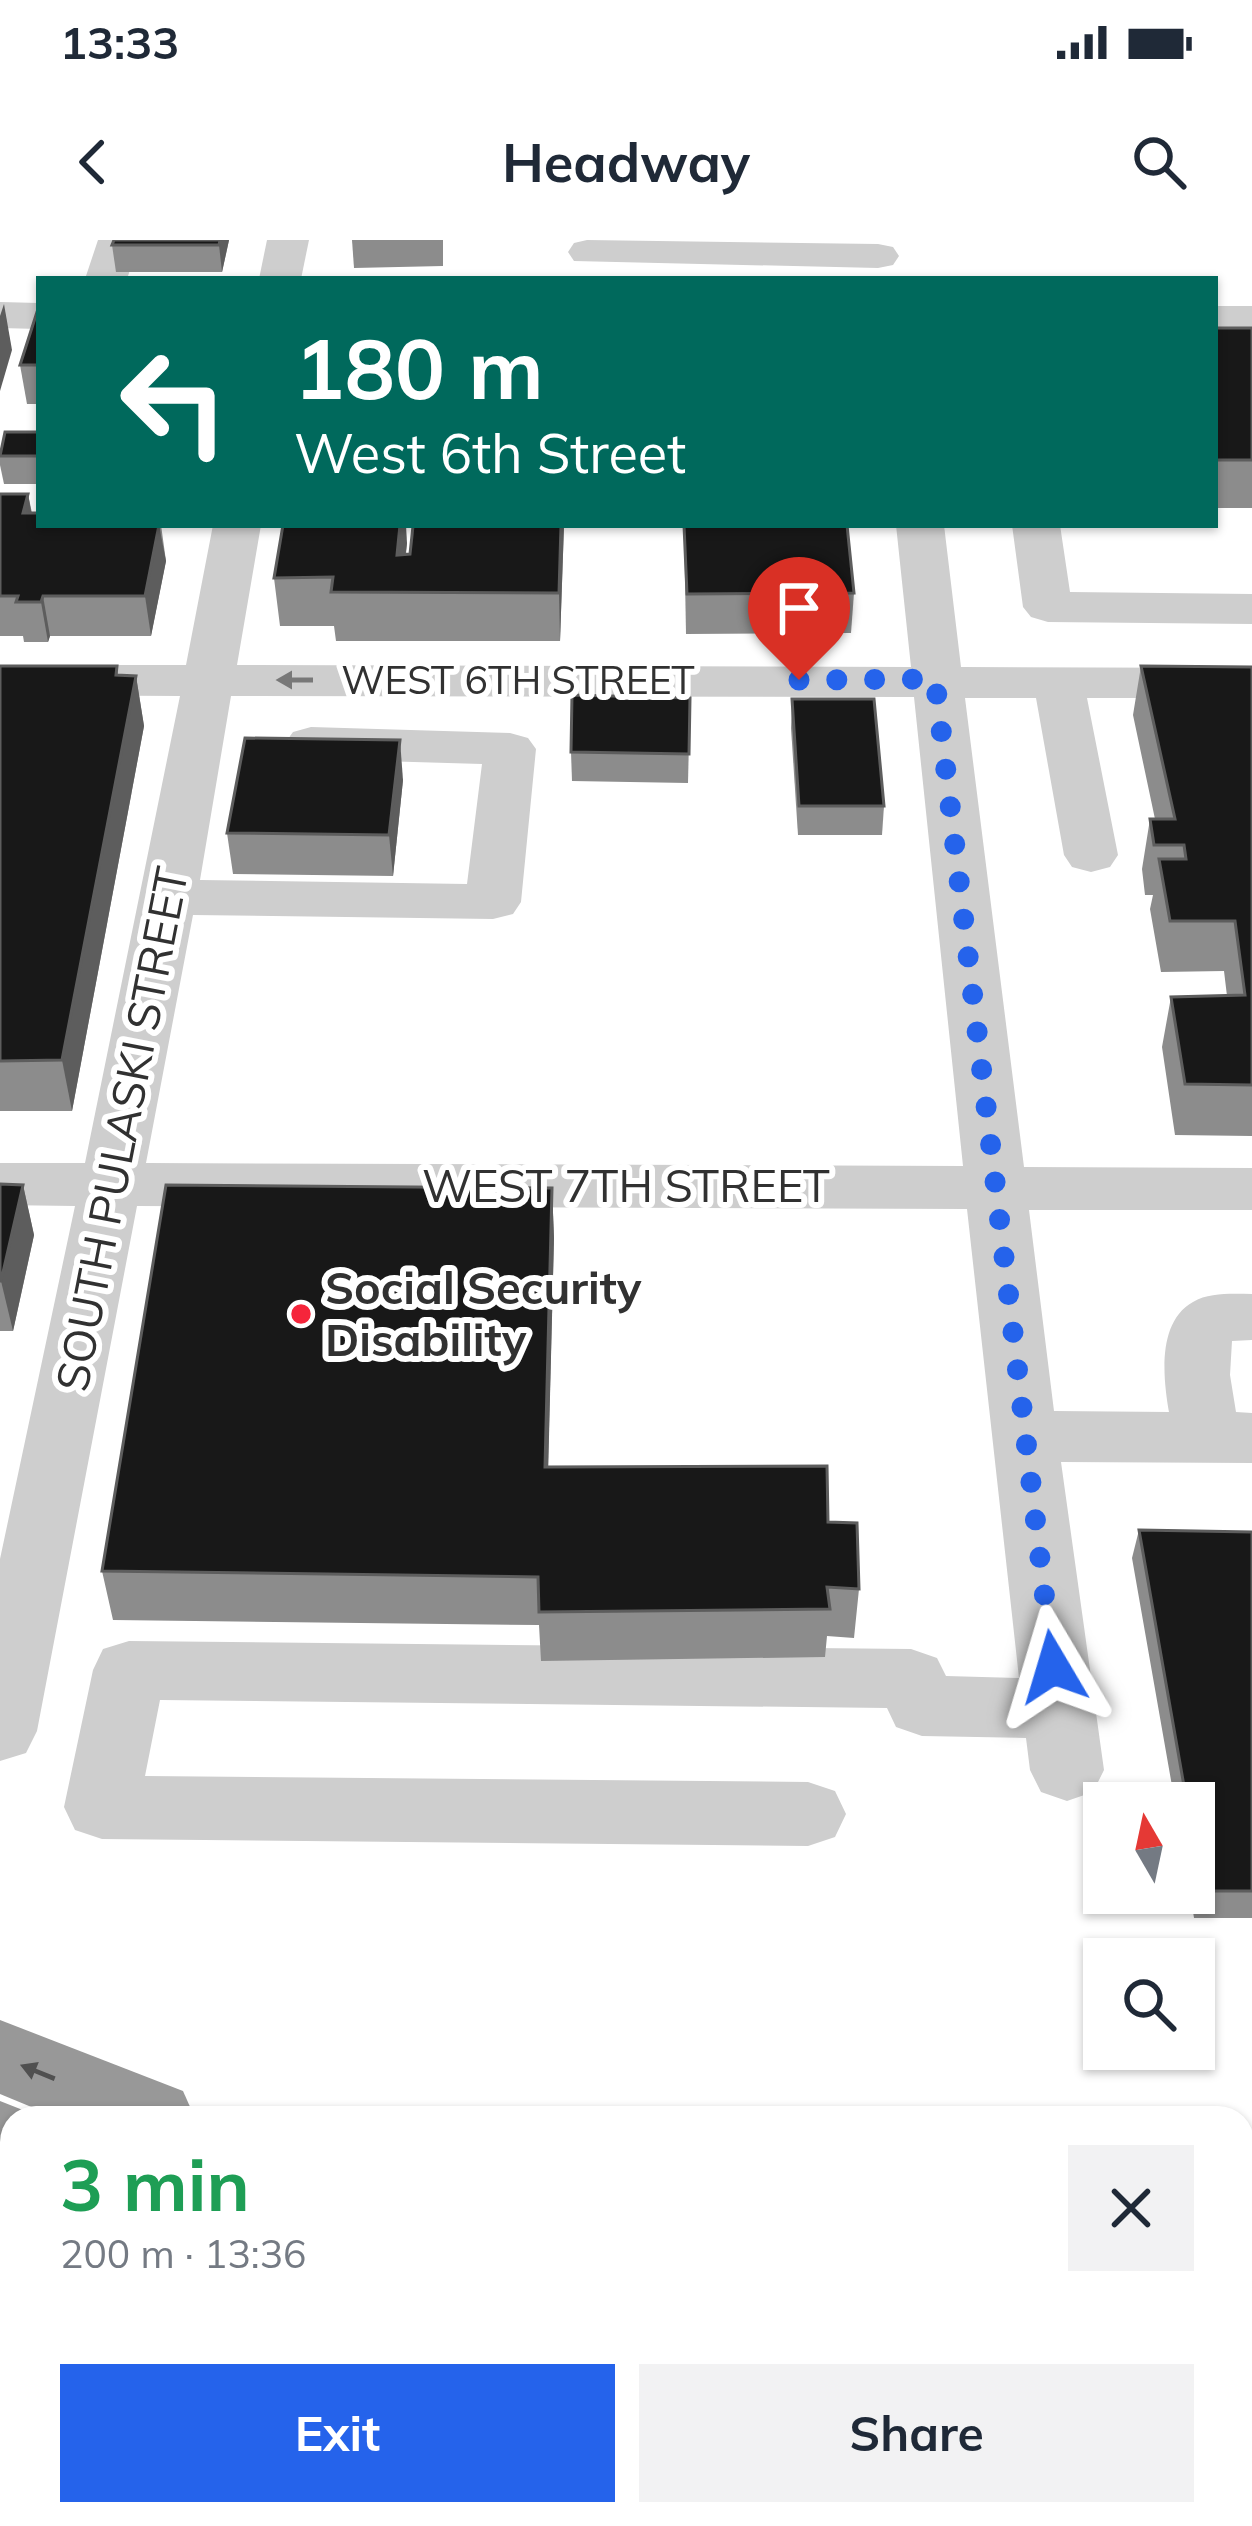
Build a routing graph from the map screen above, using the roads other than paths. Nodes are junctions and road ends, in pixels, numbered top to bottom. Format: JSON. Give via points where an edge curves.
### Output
{"nodes":[{"id":1,"x":119,"y":240,"type":"edge"},
{"id":2,"x":287,"y":240,"type":"edge"},
{"id":3,"x":588,"y":257,"type":"edge"},
{"id":4,"x":879,"y":258,"type":"edge"},
{"id":5,"x":107,"y":276,"type":"edge"},
{"id":6,"x":281,"y":276,"type":"edge"},
{"id":7,"x":0,"y":315,"type":"edge"},
{"id":8,"x":36,"y":316,"type":"edge"},
{"id":9,"x":1218,"y":319,"type":"edge"},
{"id":10,"x":1252,"y":319,"type":"edge"},
{"id":11,"x":236,"y":528,"type":"edge"},
{"id":12,"x":920,"y":528,"type":"edge"},
{"id":13,"x":1036,"y":528,"type":"edge"},
{"id":14,"x":1252,"y":609,"type":"edge"},
{"id":15,"x":935,"y":679,"type":"junction"},
{"id":16,"x":0,"y":680,"type":"edge"},
{"id":17,"x":210,"y":680,"type":"junction"},
{"id":18,"x":1058,"y":680,"type":"junction"},
{"id":19,"x":1252,"y":683,"type":"edge"},
{"id":20,"x":239,"y":740,"type":"junction"},
{"id":21,"x":1091,"y":855,"type":"dead end"},
{"id":22,"x":169,"y":897,"type":"junction"},
{"id":23,"x":0,"y":1184,"type":"edge"},
{"id":24,"x":112,"y":1185,"type":"junction"},
{"id":25,"x":995,"y":1188,"type":"junction"},
{"id":26,"x":1252,"y":1189,"type":"edge"},
{"id":27,"x":1252,"y":1317,"type":"edge"},
{"id":28,"x":1024,"y":1436,"type":"junction"},
{"id":29,"x":1229,"y":1438,"type":"edge"},
{"id":30,"x":0,"y":1731,"type":"edge"},
{"id":31,"x":808,"y":1814,"type":"dead end"},
{"id":32,"x":0,"y":2057,"type":"edge"},
{"id":33,"x":124,"y":2106,"type":"edge"}],
"edges":[{"from":1,"to":5,"type":"street"},
{"from":2,"to":6,"type":"street"},
{"from":3,"to":4,"type":"street"},
{"from":7,"to":8,"type":"street"},
{"from":9,"to":10,"type":"street"},
{"from":11,"to":17,"type":"street","name":"SOUTH PULASKI STREET"},
{"from":12,"to":15,"type":"street"},
{"from":13,"to":14,"type":"street","via":[[1048,607]]},
{"from":15,"to":17,"type":"street","name":"WEST 6TH STREET","one_way":true},
{"from":15,"to":18,"type":"street","name":"WEST 6TH STREET"},
{"from":15,"to":25,"type":"street"},
{"from":16,"to":17,"type":"street","name":"WEST 6TH STREET"},
{"from":17,"to":20,"type":"street","name":"SOUTH PULASKI STREET"},
{"from":18,"to":19,"type":"street","name":"WEST 6TH STREET"},
{"from":18,"to":21,"type":"street"},
{"from":20,"to":22,"type":"street","name":"SOUTH PULASKI STREET"},
{"from":20,"to":22,"type":"street","via":[[510,749],[493,902]]},
{"from":22,"to":24,"type":"street","name":"SOUTH PULASKI STREET"},
{"from":23,"to":24,"type":"street","name":"WEST 7TH STREET"},
{"from":24,"to":25,"type":"street","name":"WEST 7TH STREET"},
{"from":24,"to":30,"type":"street","name":"SOUTH PULASKI STREET"},
{"from":25,"to":26,"type":"street","name":"WEST 7TH STREET"},
{"from":25,"to":28,"type":"street"},
{"from":27,"to":29,"type":"street","via":[[1213,1319],[1199,1332],[1196,1348]]},
{"from":28,"to":29,"type":"street"},
{"from":28,"to":31,"type":"street","via":[[1063,1739],[922,1706],[911,1679],[129,1670],[102,1807]]},
{"from":33,"to":32,"type":"highway","one_way":true}]}
